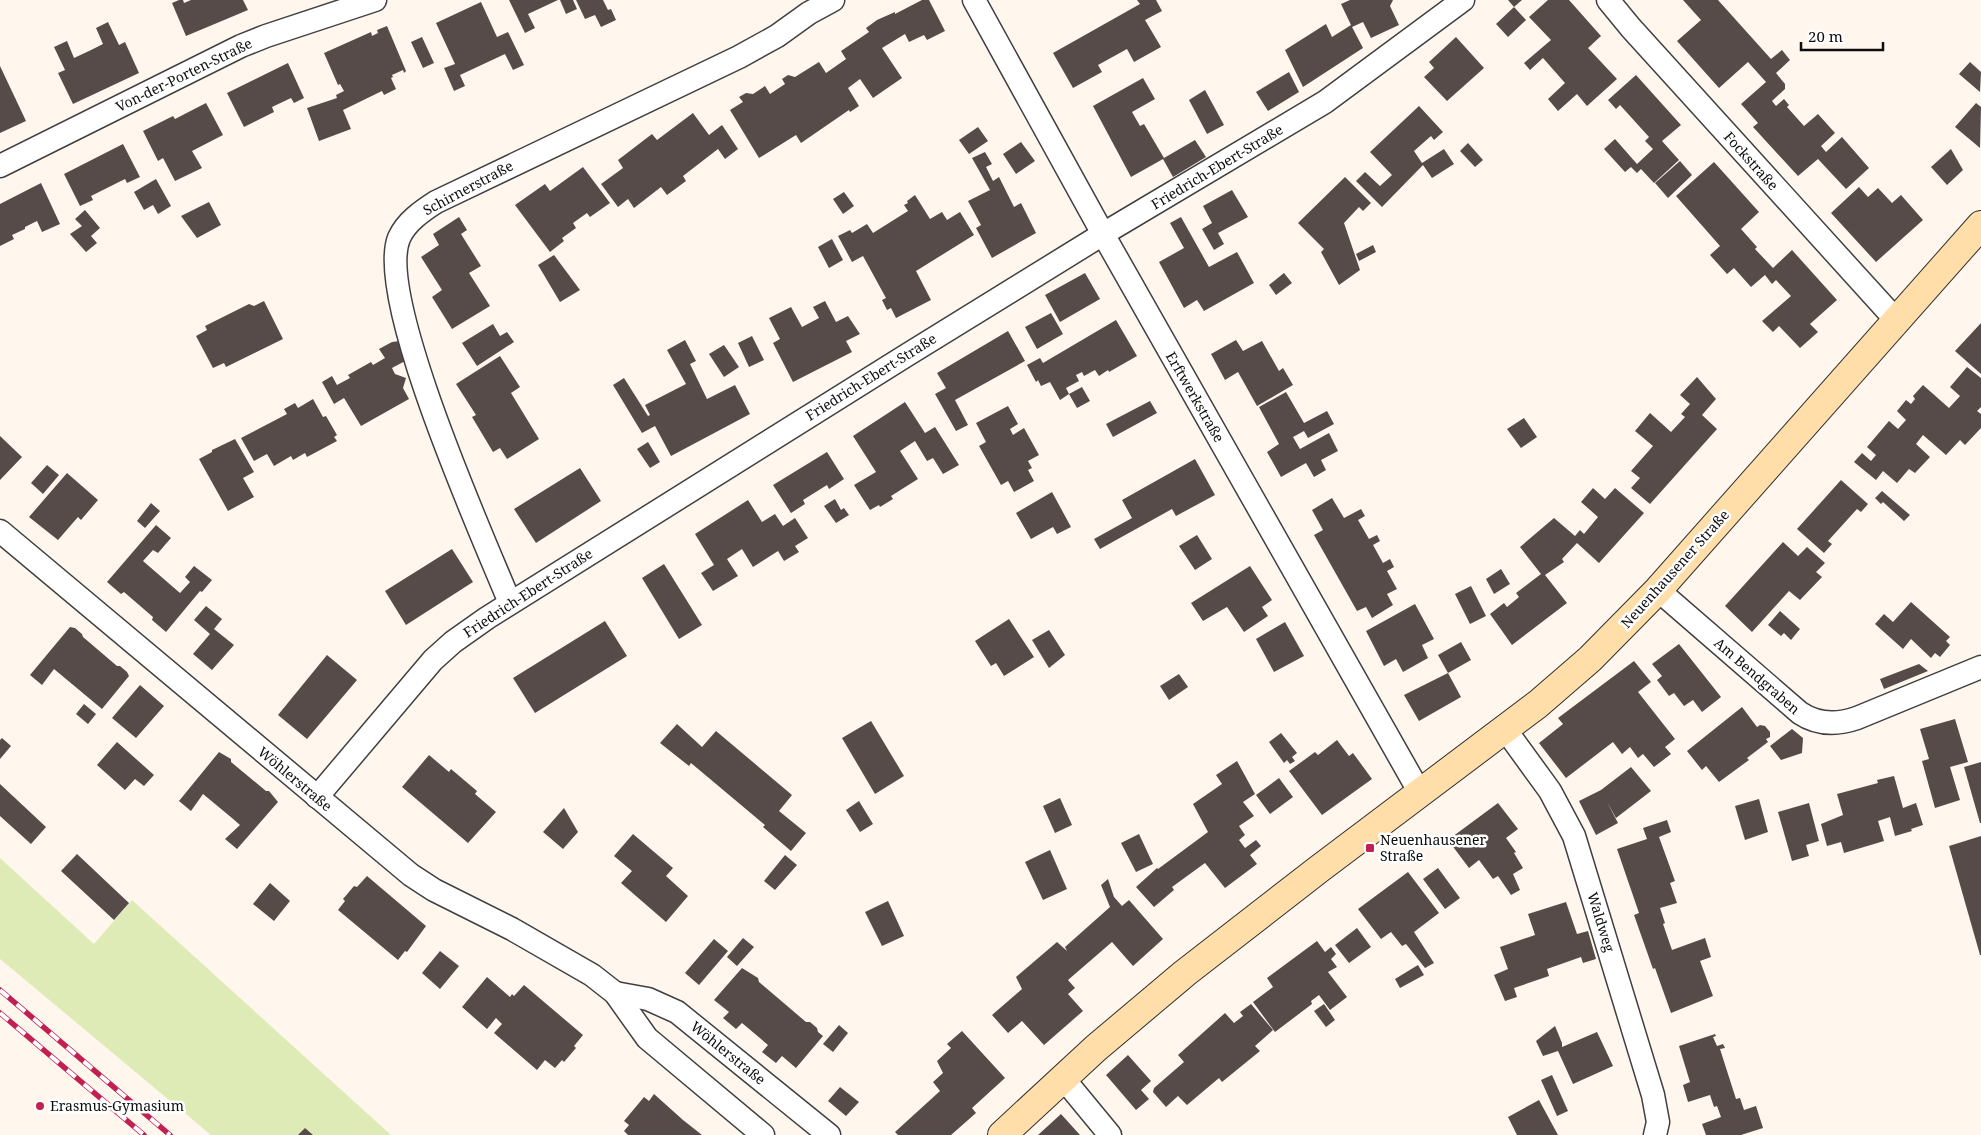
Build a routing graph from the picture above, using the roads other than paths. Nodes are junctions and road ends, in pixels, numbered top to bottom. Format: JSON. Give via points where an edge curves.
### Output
{"nodes":[{"id":1,"x":375,"y":0,"type":"edge"},
{"id":2,"x":833,"y":0,"type":"edge"},
{"id":3,"x":974,"y":0,"type":"edge"},
{"id":4,"x":1463,"y":0,"type":"edge"},
{"id":5,"x":1608,"y":0,"type":"edge"},
{"id":6,"x":0,"y":166,"type":"edge"},
{"id":7,"x":1981,"y":225,"type":"edge"},
{"id":8,"x":1103,"y":234,"type":"junction"},
{"id":9,"x":1896,"y":320,"type":"junction"},
{"id":10,"x":0,"y":531,"type":"edge"},
{"id":11,"x":1658,"y":590,"type":"junction"},
{"id":12,"x":510,"y":602,"type":"junction"},
{"id":13,"x":1981,"y":667,"type":"edge"},
{"id":14,"x":1505,"y":729,"type":"junction"},
{"id":15,"x":1420,"y":793,"type":"junction"},
{"id":16,"x":317,"y":797,"type":"junction"},
{"id":17,"x":615,"y":993,"type":"junction"},
{"id":18,"x":1063,"y":1078,"type":"junction"},
{"id":19,"x":1656,"y":1134,"type":"edge"},
{"id":20,"x":763,"y":1135,"type":"edge"},
{"id":21,"x":829,"y":1135,"type":"edge"},
{"id":22,"x":1002,"y":1135,"type":"edge"},
{"id":23,"x":1110,"y":1135,"type":"edge"}],
"edges":[{"from":1,"to":6,"type":"street","name":"Von-der-Porten-Straße","via":[[241,46]]},
{"from":2,"to":12,"type":"street","name":"Schirnerstraße","via":[[739,57],[436,202],[415,217],[399,239],[395,275],[411,345]]},
{"from":3,"to":8,"type":"street","name":"Erftwerkstraße"},
{"from":4,"to":8,"type":"street","name":"Friedrich-Ebert-Straße","via":[[1325,102]]},
{"from":5,"to":9,"type":"street","name":"Fockstraße"},
{"from":7,"to":9,"type":"main road","name":"Neuenhausener Straße"},
{"from":8,"to":12,"type":"street","name":"Friedrich-Ebert-Straße"},
{"from":8,"to":15,"type":"street","name":"Erftwerkstraße"},
{"from":9,"to":11,"type":"main road","name":"Neuenhausener Straße"},
{"from":10,"to":16,"type":"street","name":"Wöhlerstraße"},
{"from":11,"to":13,"type":"street","name":"Am Bendgraben","via":[[1800,713],[1823,723],[1857,718]]},
{"from":11,"to":14,"type":"main road","name":"Neuenhausener Straße","via":[[1590,659]]},
{"from":12,"to":16,"type":"street","name":"Friedrich-Ebert-Straße","via":[[438,655]]},
{"from":14,"to":15,"type":"main road","name":"Neuenhausener Straße"},
{"from":14,"to":19,"type":"street","name":"Waldweg","via":[[1550,791],[1574,836],[1653,1095]]},
{"from":15,"to":18,"type":"main road","name":"Neuenhausener Straße","via":[[1185,974]]},
{"from":16,"to":17,"type":"street","name":"Wöhlerstraße","via":[[411,875],[566,959]]},
{"from":17,"to":20,"type":"street","name":"Wöhlerstraße","via":[[647,1038]]},
{"from":17,"to":21,"type":"street","name":"Wöhlerstraße","via":[[648,999],[677,1012]]},
{"from":18,"to":22,"type":"main road","name":"Neuenhausener Straße"},
{"from":18,"to":23,"type":"street"}]}
